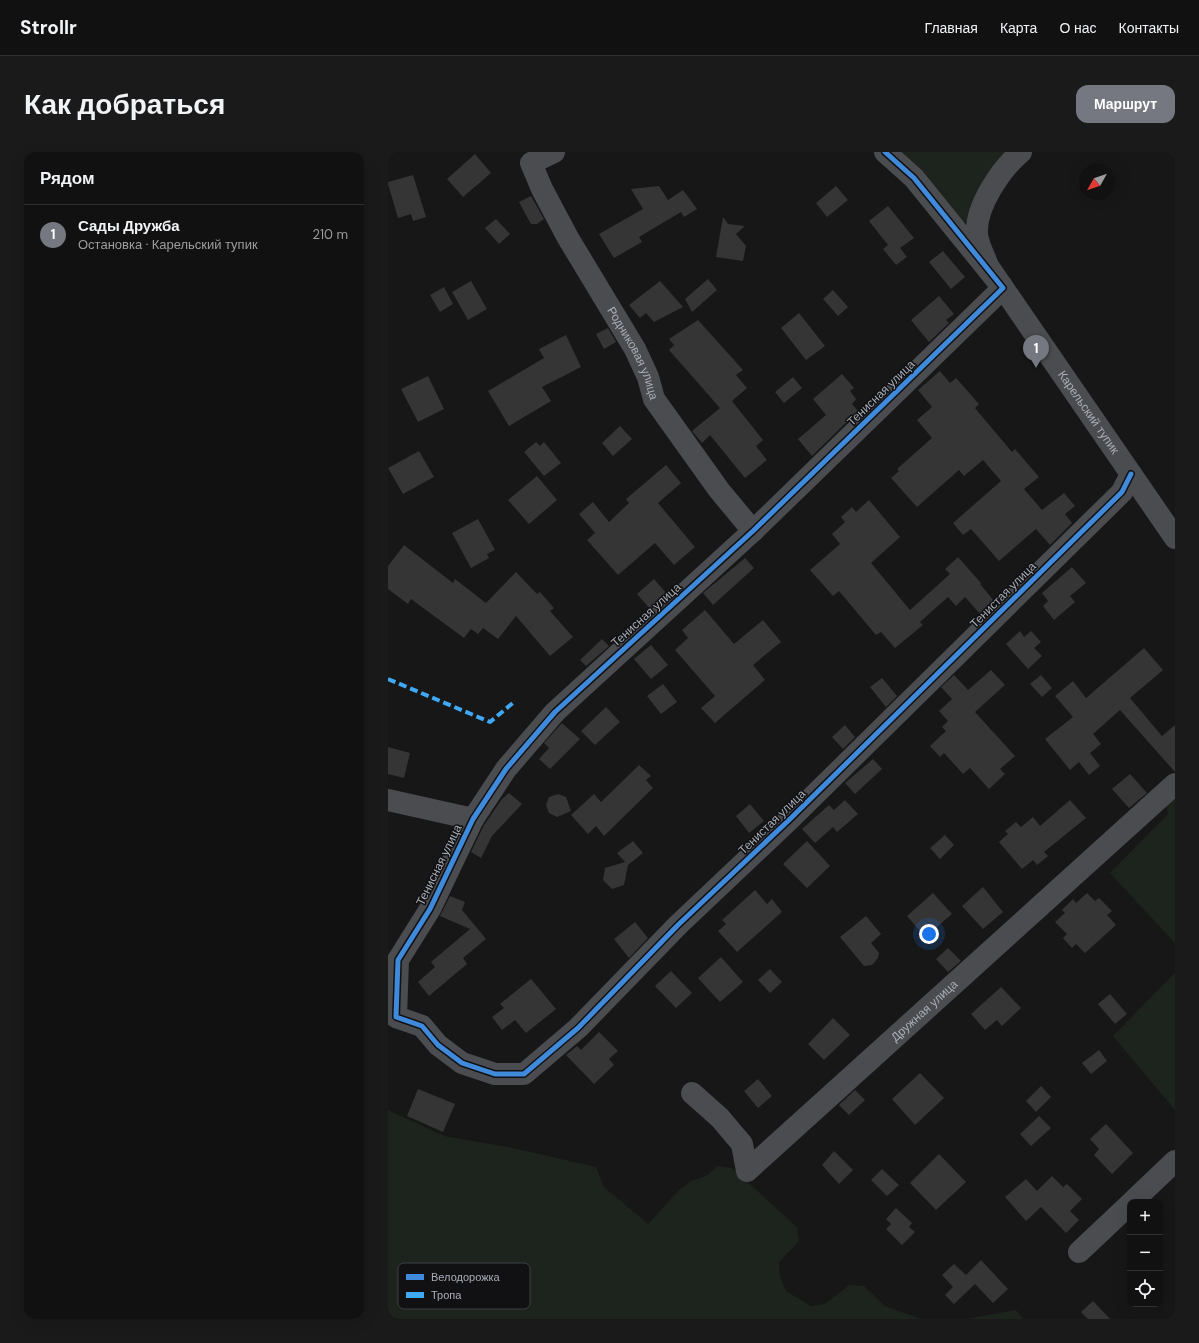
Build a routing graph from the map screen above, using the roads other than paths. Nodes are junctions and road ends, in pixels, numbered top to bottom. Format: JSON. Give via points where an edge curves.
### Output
{"nodes":[{"id":1,"x":554,"y":152,"type":"edge"},
{"id":2,"x":885,"y":152,"type":"edge"},
{"id":3,"x":1021,"y":152,"type":"edge"},
{"id":4,"x":1003,"y":288,"type":"junction"},
{"id":5,"x":1131,"y":474,"type":"junction"},
{"id":6,"x":753,"y":531,"type":"junction"},
{"id":7,"x":1175,"y":538,"type":"edge"},
{"id":8,"x":1175,"y":784,"type":"edge"},
{"id":9,"x":388,"y":800,"type":"edge"},
{"id":10,"x":473,"y":818,"type":"junction"},
{"id":11,"x":396,"y":1017,"type":"joint"},
{"id":12,"x":692,"y":1093,"type":"dead end"},
{"id":13,"x":1175,"y":1161,"type":"edge"},
{"id":14,"x":1135,"y":1199,"type":"edge"},
{"id":15,"x":1127,"y":1207,"type":"edge"},
{"id":16,"x":1079,"y":1252,"type":"dead end"}],
"edges":[{"from":1,"to":6,"type":"street","name":"Родниковая улица","via":[[531,162],[542,189],[568,238],[635,349],[648,377],[654,399],[719,490]]},
{"from":2,"to":4,"type":"street","via":[[914,178]]},
{"from":3,"to":4,"type":"street","name":"Карельский тупик","via":[[994,185],[979,212],[977,235],[988,266]]},
{"from":4,"to":5,"type":"street","name":"Карельский тупик"},
{"from":4,"to":6,"type":"street","name":"Тенисная улица"},
{"from":5,"to":7,"type":"street","name":"Карельский тупик"},
{"from":5,"to":11,"type":"street","name":"Тенистая улица","via":[[1122,492],[795,814],[678,925],[578,1028],[524,1074],[495,1074],[462,1063],[438,1045],[422,1026]]},
{"from":6,"to":10,"type":"street","name":"Тенисная улица","via":[[555,712],[506,769]]},
{"from":8,"to":12,"type":"street","name":"Дружная улица","via":[[747,1171],[742,1144],[720,1118]]},
{"from":9,"to":10,"type":"street"},
{"from":10,"to":11,"type":"street","name":"Тенисная улица","via":[[430,909],[398,960]]},
{"from":13,"to":14,"type":"street"},
{"from":15,"to":16,"type":"street"}]}
